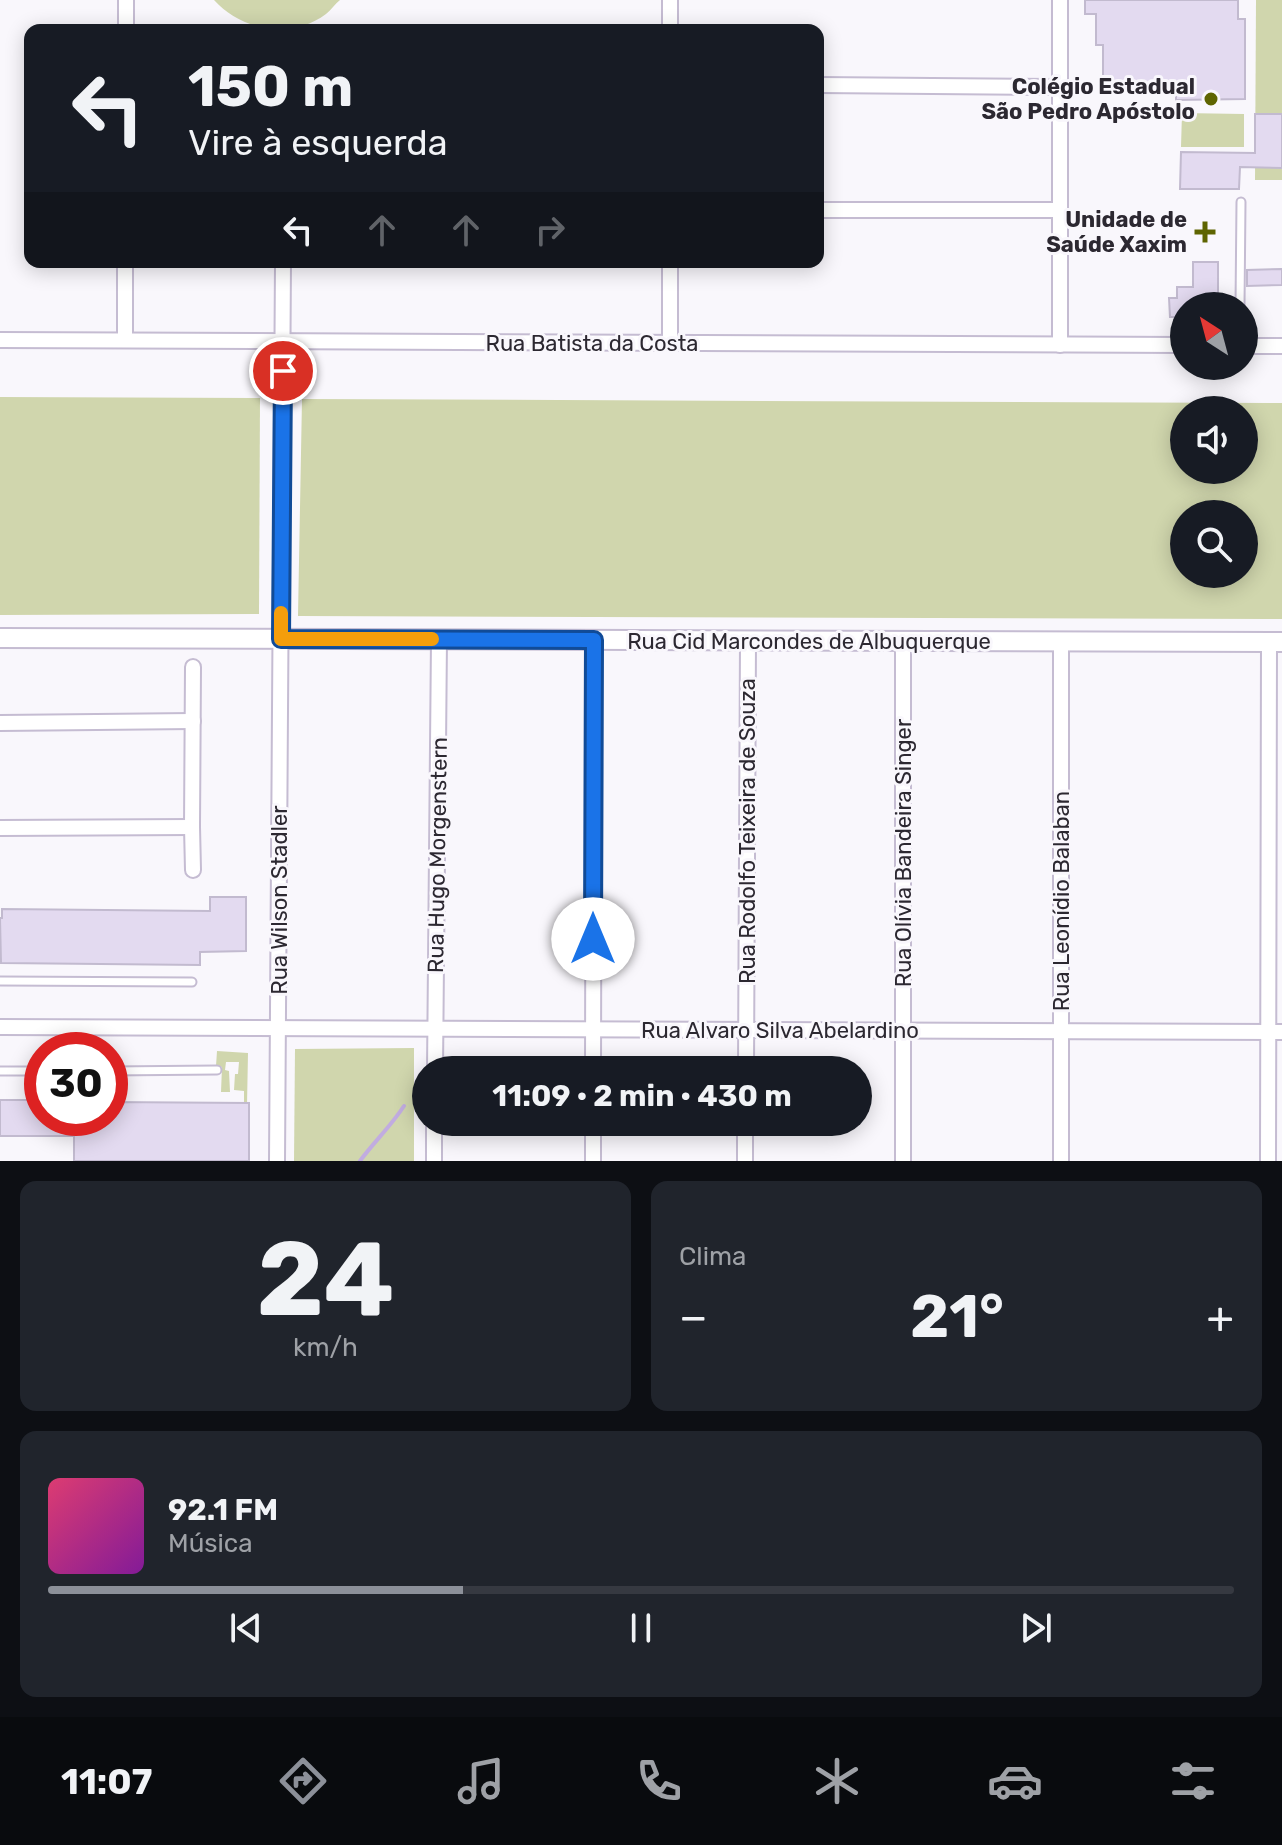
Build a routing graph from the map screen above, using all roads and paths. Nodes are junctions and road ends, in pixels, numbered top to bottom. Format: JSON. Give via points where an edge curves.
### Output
{"nodes":[{"id":1,"x":126,"y":0,"type":"edge"},
{"id":2,"x":670,"y":0,"type":"edge"},
{"id":3,"x":1060,"y":0,"type":"edge"},
{"id":4,"x":126,"y":24,"type":"edge"},
{"id":5,"x":670,"y":24,"type":"edge"},
{"id":6,"x":824,"y":85,"type":"edge"},
{"id":7,"x":1060,"y":87,"type":"junction"},
{"id":8,"x":1241,"y":202,"type":"dead end"},
{"id":9,"x":824,"y":210,"type":"edge"},
{"id":10,"x":1060,"y":210,"type":"junction"},
{"id":11,"x":125,"y":268,"type":"edge"},
{"id":12,"x":283,"y":268,"type":"edge"},
{"id":13,"x":670,"y":268,"type":"edge"},
{"id":14,"x":1240,"y":292,"type":"edge"},
{"id":15,"x":0,"y":340,"type":"edge"},
{"id":16,"x":125,"y":340,"type":"junction"},
{"id":17,"x":283,"y":341,"type":"junction"},
{"id":18,"x":670,"y":343,"type":"junction"},
{"id":19,"x":1060,"y":345,"type":"junction"},
{"id":20,"x":1170,"y":345,"type":"edge"},
{"id":21,"x":1258,"y":346,"type":"edge"},
{"id":22,"x":1282,"y":346,"type":"edge"},
{"id":23,"x":0,"y":638,"type":"edge"},
{"id":24,"x":281,"y":639,"type":"junction"},
{"id":25,"x":439,"y":639,"type":"junction"},
{"id":26,"x":594,"y":640,"type":"junction"},
{"id":27,"x":748,"y":640,"type":"junction"},
{"id":28,"x":903,"y":641,"type":"junction"},
{"id":29,"x":1061,"y":641,"type":"junction"},
{"id":30,"x":1276,"y":642,"type":"edge"},
{"id":31,"x":193,"y":667,"type":"dead end"},
{"id":32,"x":193,"y":721,"type":"junction"},
{"id":33,"x":0,"y":723,"type":"edge"},
{"id":34,"x":192,"y":827,"type":"junction"},
{"id":35,"x":0,"y":828,"type":"edge"},
{"id":36,"x":193,"y":870,"type":"dead end"},
{"id":37,"x":0,"y":981,"type":"edge"},
{"id":38,"x":192,"y":982,"type":"dead end"},
{"id":39,"x":0,"y":1027,"type":"edge"},
{"id":40,"x":278,"y":1028,"type":"junction"},
{"id":41,"x":435,"y":1029,"type":"junction"},
{"id":42,"x":593,"y":1029,"type":"junction"},
{"id":43,"x":746,"y":1030,"type":"junction"},
{"id":44,"x":903,"y":1031,"type":"junction"},
{"id":45,"x":1061,"y":1031,"type":"junction"},
{"id":46,"x":1275,"y":1032,"type":"edge"},
{"id":47,"x":435,"y":1056,"type":"edge"},
{"id":48,"x":593,"y":1056,"type":"edge"},
{"id":49,"x":746,"y":1056,"type":"edge"},
{"id":50,"x":217,"y":1070,"type":"dead end"},
{"id":51,"x":0,"y":1071,"type":"edge"},
{"id":52,"x":24,"y":1071,"type":"edge"},
{"id":53,"x":128,"y":1071,"type":"edge"},
{"id":54,"x":434,"y":1136,"type":"edge"},
{"id":55,"x":593,"y":1136,"type":"edge"},
{"id":56,"x":745,"y":1136,"type":"edge"},
{"id":57,"x":277,"y":1161,"type":"edge"},
{"id":58,"x":434,"y":1161,"type":"edge"},
{"id":59,"x":593,"y":1161,"type":"edge"},
{"id":60,"x":745,"y":1161,"type":"edge"},
{"id":61,"x":903,"y":1161,"type":"edge"},
{"id":62,"x":1061,"y":1161,"type":"edge"},
{"id":63,"x":1268,"y":1161,"type":"edge"}],
"edges":[{"from":1,"to":4,"type":"street"},
{"from":2,"to":5,"type":"street"},
{"from":3,"to":7,"type":"street"},
{"from":6,"to":7,"type":"street"},
{"from":7,"to":10,"type":"street"},
{"from":8,"to":14,"type":"lane"},
{"from":9,"to":10,"type":"street"},
{"from":10,"to":19,"type":"street"},
{"from":11,"to":16,"type":"street"},
{"from":12,"to":17,"type":"street","name":"Rua Wilson Stadler"},
{"from":13,"to":18,"type":"street"},
{"from":15,"to":16,"type":"street","name":"Rua Batista da Costa"},
{"from":16,"to":17,"type":"street","name":"Rua Batista da Costa"},
{"from":17,"to":18,"type":"street","name":"Rua Batista da Costa"},
{"from":17,"to":24,"type":"street","name":"Rua Wilson Stadler"},
{"from":18,"to":19,"type":"street","name":"Rua Batista da Costa"},
{"from":19,"to":20,"type":"street","name":"Rua Batista da Costa"},
{"from":21,"to":22,"type":"street"},
{"from":23,"to":24,"type":"street","name":"Rua Cid Marcondes de Albuquerque"},
{"from":24,"to":25,"type":"street","name":"Rua Cid Marcondes de Albuquerque"},
{"from":24,"to":40,"type":"street","name":"Rua Wilson Stadler"},
{"from":25,"to":26,"type":"street","name":"Rua Cid Marcondes de Albuquerque"},
{"from":25,"to":41,"type":"street","name":"Rua Hugo Morgenstern"},
{"from":26,"to":27,"type":"street","name":"Rua Cid Marcondes de Albuquerque"},
{"from":26,"to":42,"type":"street"},
{"from":27,"to":28,"type":"street","name":"Rua Cid Marcondes de Albuquerque"},
{"from":27,"to":43,"type":"street","name":"Rua Rodolfo Teixeira de Souza"},
{"from":28,"to":29,"type":"street","name":"Rua Cid Marcondes de Albuquerque"},
{"from":28,"to":44,"type":"street","name":"Rua Olívia Bandeira Singer"},
{"from":29,"to":30,"type":"street","name":"Rua Cid Marcondes de Albuquerque"},
{"from":29,"to":45,"type":"street","name":"Rua Leonídio Balaban"},
{"from":30,"to":46,"type":"street"},
{"from":31,"to":32,"type":"street"},
{"from":32,"to":33,"type":"street"},
{"from":32,"to":34,"type":"street"},
{"from":34,"to":35,"type":"street"},
{"from":34,"to":36,"type":"street"},
{"from":37,"to":38,"type":"lane"},
{"from":39,"to":40,"type":"street","name":"Rua Alvaro Silva Abelardino"},
{"from":40,"to":41,"type":"street","name":"Rua Alvaro Silva Abelardino"},
{"from":40,"to":57,"type":"street","name":"Rua Wilson Stadler"},
{"from":41,"to":42,"type":"street","name":"Rua Alvaro Silva Abelardino"},
{"from":41,"to":47,"type":"street","name":"Rua Hugo Morgenstern"},
{"from":42,"to":43,"type":"street","name":"Rua Alvaro Silva Abelardino"},
{"from":42,"to":48,"type":"street"},
{"from":43,"to":44,"type":"street","name":"Rua Alvaro Silva Abelardino"},
{"from":43,"to":49,"type":"street","name":"Rua Rodolfo Teixeira de Souza"},
{"from":44,"to":45,"type":"street","name":"Rua Alvaro Silva Abelardino"},
{"from":44,"to":61,"type":"street","name":"Rua Olívia Bandeira Singer"},
{"from":45,"to":46,"type":"street","name":"Rua Alvaro Silva Abelardino"},
{"from":45,"to":62,"type":"street","name":"Rua Leonídio Balaban"},
{"from":46,"to":63,"type":"street"},
{"from":50,"to":53,"type":"lane"},
{"from":51,"to":52,"type":"lane"},
{"from":54,"to":58,"type":"street"},
{"from":55,"to":59,"type":"street"},
{"from":56,"to":60,"type":"street"}]}
